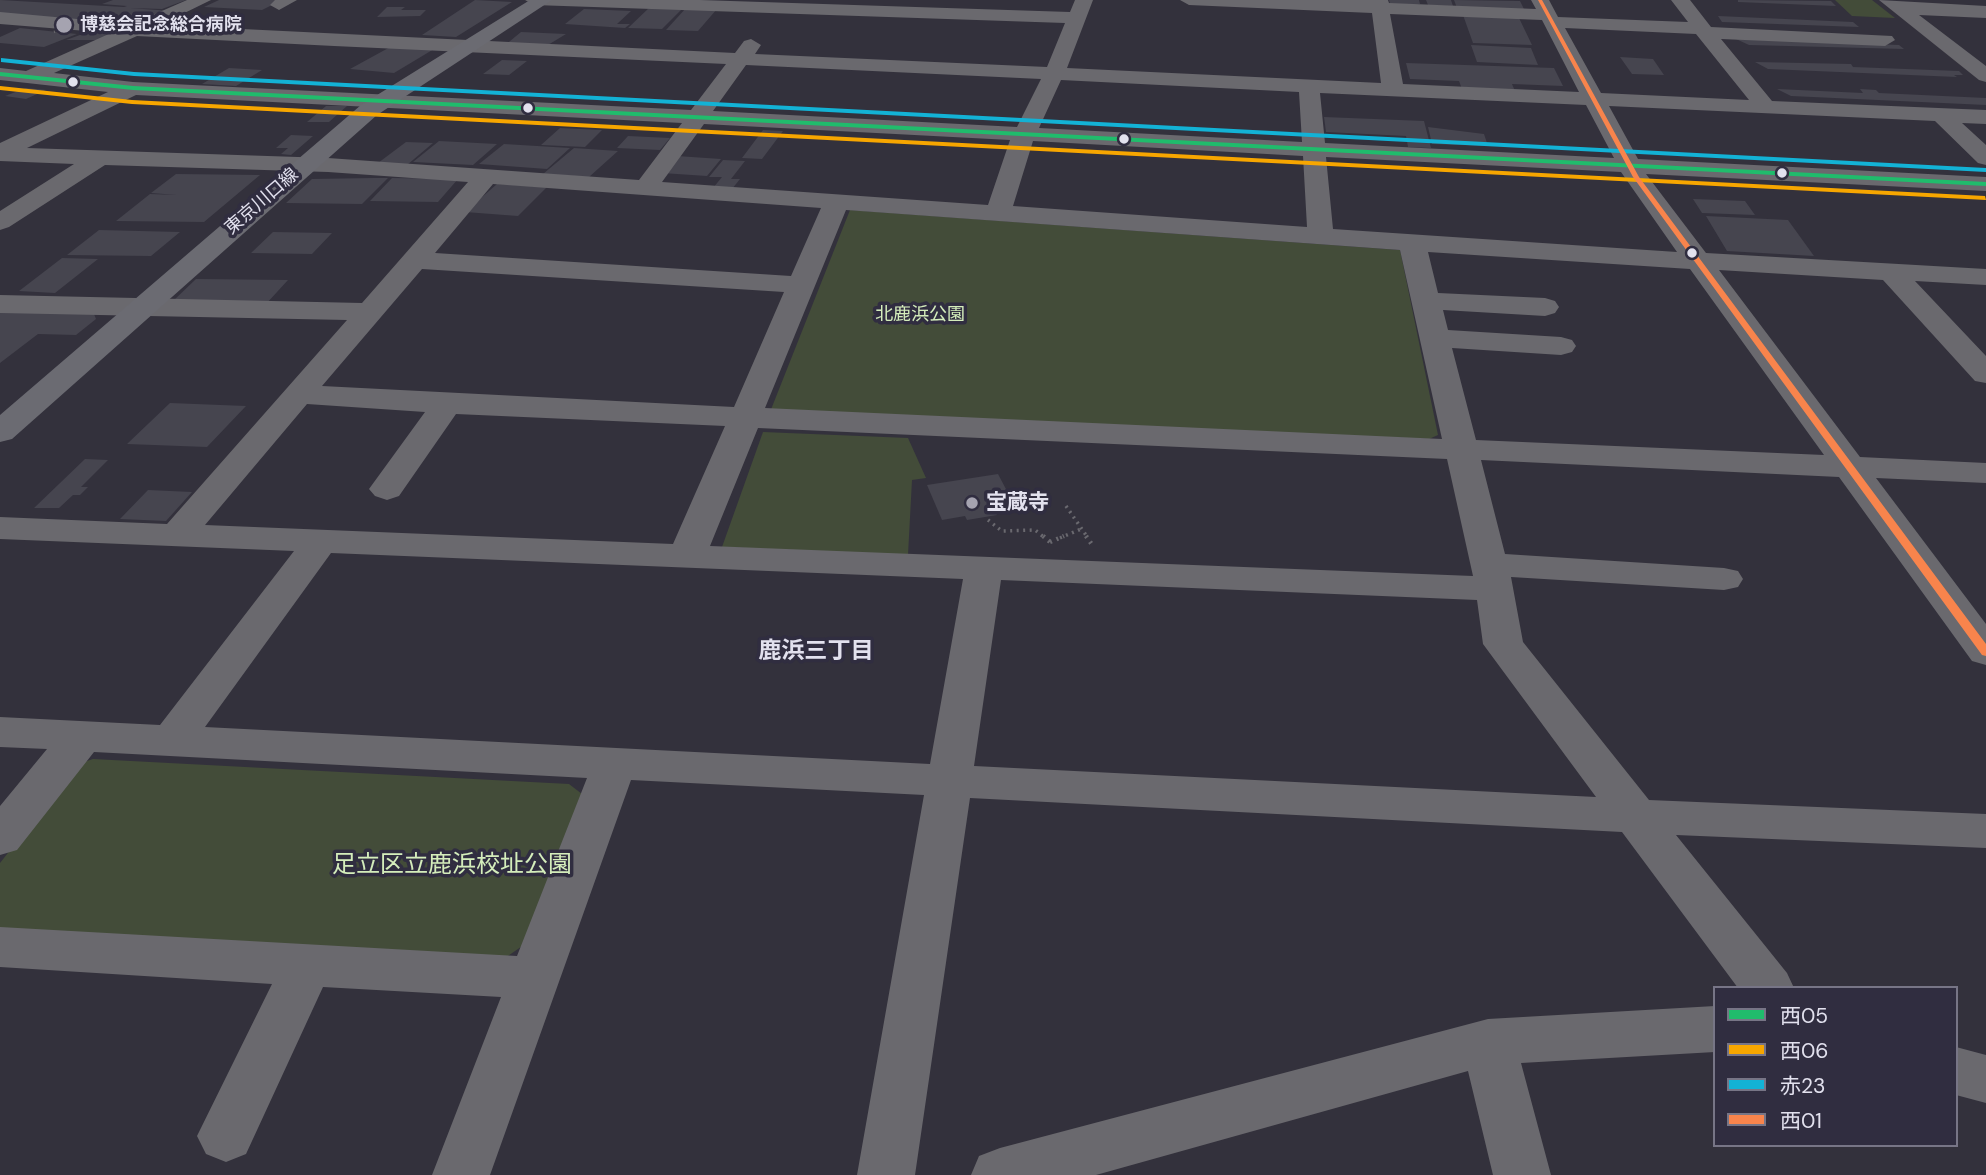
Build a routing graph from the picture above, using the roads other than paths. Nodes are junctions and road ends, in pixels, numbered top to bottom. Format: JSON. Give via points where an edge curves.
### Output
{"nodes":[{"id":1,"x":202,"y":0,"type":"edge"},
{"id":2,"x":534,"y":0,"type":"edge"},
{"id":3,"x":543,"y":0,"type":"edge"},
{"id":4,"x":1189,"y":0,"type":"edge"},
{"id":5,"x":1217,"y":1,"type":"edge"},
{"id":6,"x":783,"y":4,"type":"edge"},
{"id":7,"x":1380,"y":4,"type":"edge"},
{"id":8,"x":1894,"y":4,"type":"edge"},
{"id":9,"x":1684,"y":5,"type":"edge"},
{"id":10,"x":1081,"y":9,"type":"edge"},
{"id":11,"x":924,"y":12,"type":"junction"},
{"id":12,"x":1546,"y":12,"type":"edge"},
{"id":13,"x":1986,"y":12,"type":"edge"},
{"id":14,"x":0,"y":18,"type":"edge"},
{"id":15,"x":1706,"y":24,"type":"junction"},
{"id":16,"x":951,"y":29,"type":"dead end"},
{"id":17,"x":136,"y":30,"type":"junction"},
{"id":18,"x":1931,"y":33,"type":"junction"},
{"id":19,"x":1959,"y":34,"type":"dead end"},
{"id":20,"x":334,"y":40,"type":"junction"},
{"id":21,"x":1885,"y":40,"type":"dead end"},
{"id":22,"x":467,"y":47,"type":"junction"},
{"id":23,"x":739,"y":60,"type":"junction"},
{"id":24,"x":1977,"y":62,"type":"edge"},
{"id":25,"x":302,"y":65,"type":"dead end"},
{"id":26,"x":0,"y":74,"type":"edge"},
{"id":27,"x":1054,"y":74,"type":"junction"},
{"id":28,"x":1986,"y":76,"type":"edge"},
{"id":29,"x":29,"y":77,"type":"junction"},
{"id":30,"x":1310,"y":86,"type":"junction"},
{"id":31,"x":133,"y":88,"type":"junction"},
{"id":32,"x":1393,"y":90,"type":"junction"},
{"id":33,"x":1592,"y":99,"type":"junction"},
{"id":34,"x":380,"y":102,"type":"junction"},
{"id":35,"x":1766,"y":107,"type":"junction"},
{"id":36,"x":1941,"y":115,"type":"junction"},
{"id":37,"x":1986,"y":117,"type":"edge"},
{"id":38,"x":697,"y":118,"type":"junction"},
{"id":39,"x":1025,"y":134,"type":"junction"},
{"id":40,"x":1314,"y":149,"type":"junction"},
{"id":41,"x":0,"y":153,"type":"edge"},
{"id":42,"x":1986,"y":158,"type":"edge"},
{"id":43,"x":97,"y":159,"type":"junction"},
{"id":44,"x":306,"y":164,"type":"junction"},
{"id":45,"x":1629,"y":166,"type":"junction"},
{"id":46,"x":487,"y":176,"type":"junction"},
{"id":47,"x":1986,"y":184,"type":"edge"},
{"id":48,"x":646,"y":187,"type":"junction"},
{"id":49,"x":837,"y":201,"type":"junction"},
{"id":50,"x":998,"y":213,"type":"junction"},
{"id":51,"x":1457,"y":219,"type":"dead end"},
{"id":52,"x":0,"y":222,"type":"edge"},
{"id":53,"x":1321,"y":236,"type":"junction"},
{"id":54,"x":1412,"y":243,"type":"junction"},
{"id":55,"x":1462,"y":246,"type":"junction"},
{"id":56,"x":415,"y":260,"type":"junction"},
{"id":57,"x":1699,"y":261,"type":"junction"},
{"id":58,"x":1892,"y":273,"type":"junction"},
{"id":59,"x":1986,"y":277,"type":"edge"},
{"id":60,"x":802,"y":285,"type":"junction"},
{"id":61,"x":0,"y":304,"type":"edge"},
{"id":62,"x":1545,"y":307,"type":"dead end"},
{"id":63,"x":142,"y":308,"type":"junction"},
{"id":64,"x":368,"y":312,"type":"junction"},
{"id":65,"x":1430,"y":319,"type":"junction"},
{"id":66,"x":1561,"y":346,"type":"dead end"},
{"id":67,"x":1986,"y":374,"type":"edge"},
{"id":68,"x":300,"y":394,"type":"junction"},
{"id":69,"x":447,"y":404,"type":"junction"},
{"id":70,"x":745,"y":417,"type":"junction"},
{"id":71,"x":0,"y":432,"type":"edge"},
{"id":72,"x":1462,"y":450,"type":"junction"},
{"id":73,"x":1848,"y":464,"type":"junction"},
{"id":74,"x":1986,"y":473,"type":"edge"},
{"id":75,"x":387,"y":489,"type":"dead end"},
{"id":76,"x":0,"y":528,"type":"edge"},
{"id":77,"x":176,"y":536,"type":"junction"},
{"id":78,"x":322,"y":540,"type":"junction"},
{"id":79,"x":687,"y":556,"type":"junction"},
{"id":80,"x":984,"y":568,"type":"junction"},
{"id":81,"x":1491,"y":577,"type":"junction"},
{"id":82,"x":1724,"y":579,"type":"dead end"},
{"id":83,"x":1986,"y":652,"type":"edge"},
{"id":84,"x":0,"y":732,"type":"edge"},
{"id":85,"x":81,"y":738,"type":"junction"},
{"id":86,"x":171,"y":742,"type":"junction"},
{"id":87,"x":614,"y":765,"type":"junction"},
{"id":88,"x":949,"y":780,"type":"junction"},
{"id":89,"x":1637,"y":816,"type":"junction"},
{"id":90,"x":1986,"y":831,"type":"edge"},
{"id":91,"x":0,"y":838,"type":"edge"},
{"id":92,"x":0,"y":947,"type":"edge"},
{"id":93,"x":307,"y":965,"type":"junction"},
{"id":94,"x":535,"y":978,"type":"junction"},
{"id":95,"x":1766,"y":986,"type":"edge"},
{"id":96,"x":1713,"y":1028,"type":"edge"},
{"id":97,"x":1488,"y":1042,"type":"junction"},
{"id":98,"x":1958,"y":1071,"type":"edge"},
{"id":99,"x":1986,"y":1079,"type":"edge"},
{"id":100,"x":226,"y":1136,"type":"dead end"},
{"id":101,"x":461,"y":1175,"type":"edge"},
{"id":102,"x":886,"y":1175,"type":"edge"},
{"id":103,"x":1000,"y":1175,"type":"edge"},
{"id":104,"x":1522,"y":1175,"type":"edge"}],
"edges":[{"from":1,"to":17,"type":"street"},
{"from":2,"to":3,"type":"street"},
{"from":3,"to":6,"type":"street"},
{"from":3,"to":22,"type":"main road","name":"東京川口線"},
{"from":4,"to":5,"type":"street"},
{"from":5,"to":7,"type":"street"},
{"from":6,"to":11,"type":"street"},
{"from":6,"to":23,"type":"street"},
{"from":7,"to":12,"type":"street"},
{"from":7,"to":32,"type":"street"},
{"from":8,"to":13,"type":"street"},
{"from":8,"to":18,"type":"street"},
{"from":9,"to":15,"type":"street"},
{"from":10,"to":11,"type":"street"},
{"from":10,"to":27,"type":"street"},
{"from":11,"to":16,"type":"street"},
{"from":12,"to":15,"type":"street"},
{"from":12,"to":33,"type":"street"},
{"from":14,"to":17,"type":"street"},
{"from":15,"to":21,"type":"street"},
{"from":15,"to":35,"type":"street"},
{"from":17,"to":20,"type":"street"},
{"from":17,"to":29,"type":"street"},
{"from":18,"to":19,"type":"street"},
{"from":18,"to":24,"type":"street"},
{"from":20,"to":22,"type":"street"},
{"from":20,"to":25,"type":"street"},
{"from":22,"to":23,"type":"street"},
{"from":22,"to":34,"type":"main road","name":"東京川口線"},
{"from":23,"to":27,"type":"street"},
{"from":23,"to":38,"type":"street"},
{"from":24,"to":28,"type":"street"},
{"from":26,"to":29,"type":"street"},
{"from":27,"to":30,"type":"street"},
{"from":27,"to":39,"type":"street"},
{"from":29,"to":31,"type":"street"},
{"from":30,"to":32,"type":"street"},
{"from":30,"to":40,"type":"street"},
{"from":31,"to":34,"type":"street"},
{"from":31,"to":41,"type":"street"},
{"from":32,"to":33,"type":"street"},
{"from":33,"to":35,"type":"street"},
{"from":33,"to":45,"type":"street"},
{"from":34,"to":38,"type":"street"},
{"from":34,"to":44,"type":"main road","name":"東京川口線"},
{"from":35,"to":36,"type":"street"},
{"from":36,"to":37,"type":"street"},
{"from":36,"to":42,"type":"street"},
{"from":38,"to":39,"type":"street"},
{"from":38,"to":48,"type":"street"},
{"from":39,"to":40,"type":"street"},
{"from":39,"to":50,"type":"street"},
{"from":40,"to":45,"type":"street"},
{"from":40,"to":53,"type":"street"},
{"from":41,"to":43,"type":"street"},
{"from":43,"to":44,"type":"street"},
{"from":43,"to":52,"type":"street"},
{"from":44,"to":46,"type":"street"},
{"from":44,"to":63,"type":"main road","name":"東京川口線"},
{"from":45,"to":47,"type":"street"},
{"from":45,"to":57,"type":"street"},
{"from":46,"to":48,"type":"street"},
{"from":46,"to":56,"type":"street"},
{"from":48,"to":49,"type":"street"},
{"from":49,"to":50,"type":"street"},
{"from":49,"to":60,"type":"street"},
{"from":50,"to":53,"type":"street"},
{"from":51,"to":55,"type":"street"},
{"from":53,"to":54,"type":"street"},
{"from":54,"to":55,"type":"street"},
{"from":54,"to":65,"type":"street"},
{"from":55,"to":57,"type":"street","via":[[1553,242]]},
{"from":56,"to":60,"type":"street"},
{"from":56,"to":64,"type":"street"},
{"from":57,"to":58,"type":"street"},
{"from":57,"to":73,"type":"street"},
{"from":58,"to":59,"type":"street"},
{"from":58,"to":67,"type":"street"},
{"from":60,"to":70,"type":"street"},
{"from":61,"to":63,"type":"street"},
{"from":62,"to":65,"type":"street"},
{"from":63,"to":64,"type":"street"},
{"from":63,"to":71,"type":"main road","name":"東京川口線"},
{"from":64,"to":68,"type":"street"},
{"from":65,"to":66,"type":"street"},
{"from":65,"to":72,"type":"street"},
{"from":68,"to":69,"type":"street"},
{"from":68,"to":77,"type":"street"},
{"from":69,"to":70,"type":"street"},
{"from":69,"to":75,"type":"street"},
{"from":70,"to":72,"type":"street"},
{"from":70,"to":79,"type":"street"},
{"from":72,"to":73,"type":"street"},
{"from":72,"to":81,"type":"street"},
{"from":73,"to":74,"type":"street"},
{"from":73,"to":83,"type":"street"},
{"from":76,"to":77,"type":"street"},
{"from":77,"to":78,"type":"street"},
{"from":78,"to":79,"type":"street"},
{"from":78,"to":86,"type":"street"},
{"from":79,"to":80,"type":"street"},
{"from":80,"to":81,"type":"street"},
{"from":80,"to":88,"type":"street"},
{"from":81,"to":82,"type":"street"},
{"from":81,"to":89,"type":"street","via":[[1503,644]]},
{"from":84,"to":85,"type":"street"},
{"from":85,"to":86,"type":"street"},
{"from":85,"to":91,"type":"street"},
{"from":86,"to":87,"type":"street"},
{"from":87,"to":88,"type":"street"},
{"from":87,"to":94,"type":"street"},
{"from":88,"to":89,"type":"street"},
{"from":88,"to":102,"type":"street"},
{"from":89,"to":90,"type":"street"},
{"from":89,"to":95,"type":"street"},
{"from":92,"to":93,"type":"street"},
{"from":93,"to":94,"type":"street"},
{"from":93,"to":100,"type":"street"},
{"from":94,"to":101,"type":"street"},
{"from":96,"to":97,"type":"street"},
{"from":97,"to":103,"type":"street"},
{"from":97,"to":104,"type":"street"},
{"from":98,"to":99,"type":"street"}]}
